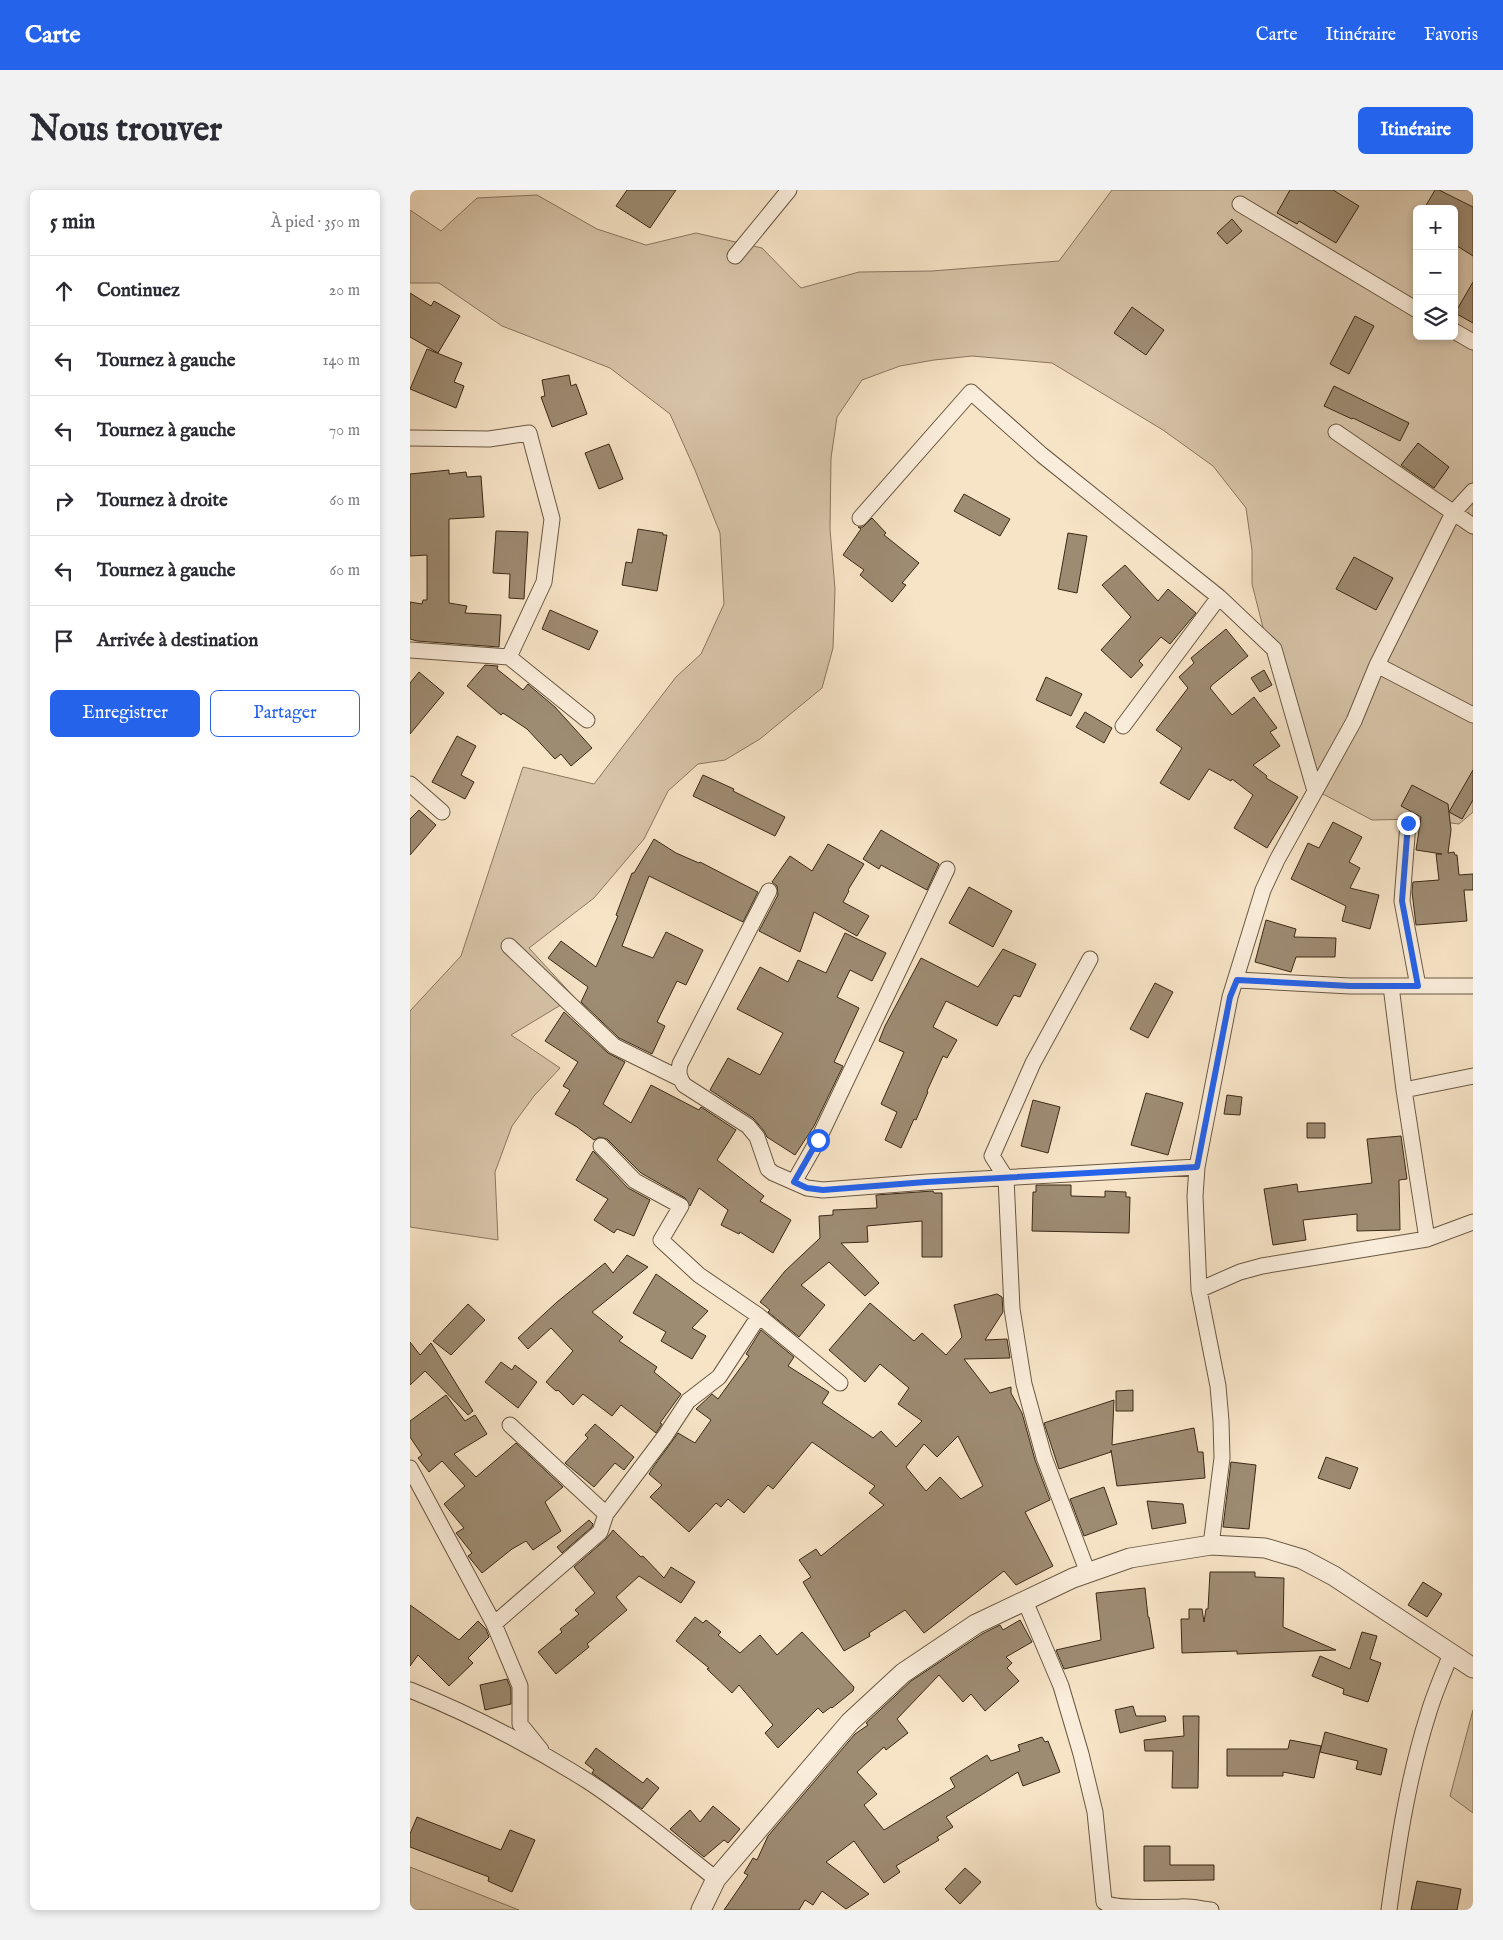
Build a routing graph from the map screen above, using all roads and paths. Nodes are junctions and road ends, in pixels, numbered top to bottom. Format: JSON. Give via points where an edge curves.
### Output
{"nodes":[{"id":1,"x":788,"y":190,"type":"edge"},
{"id":2,"x":1240,"y":204,"type":"dead end"},
{"id":3,"x":735,"y":256,"type":"dead end"},
{"id":4,"x":1413,"y":308,"type":"edge"},
{"id":5,"x":1458,"y":334,"type":"edge"},
{"id":6,"x":1473,"y":342,"type":"edge"},
{"id":7,"x":1336,"y":432,"type":"dead end"},
{"id":8,"x":410,"y":438,"type":"edge"},
{"id":9,"x":1473,"y":491,"type":"edge"},
{"id":10,"x":1453,"y":513,"type":"junction"},
{"id":11,"x":860,"y":518,"type":"dead end"},
{"id":12,"x":1473,"y":526,"type":"edge"},
{"id":13,"x":1220,"y":597,"type":"junction"},
{"id":14,"x":410,"y":650,"type":"edge"},
{"id":15,"x":509,"y":656,"type":"junction"},
{"id":16,"x":1377,"y":665,"type":"junction"},
{"id":17,"x":1473,"y":715,"type":"edge"},
{"id":18,"x":588,"y":720,"type":"dead end"},
{"id":19,"x":1123,"y":726,"type":"dead end"},
{"id":20,"x":410,"y":784,"type":"edge"},
{"id":21,"x":1315,"y":791,"type":"junction"},
{"id":22,"x":442,"y":812,"type":"dead end"},
{"id":23,"x":1408,"y":823,"type":"dead end"},
{"id":24,"x":948,"y":869,"type":"dead end"},
{"id":25,"x":769,"y":891,"type":"dead end"},
{"id":26,"x":508,"y":946,"type":"dead end"},
{"id":27,"x":1090,"y":959,"type":"dead end"},
{"id":28,"x":1237,"y":980,"type":"junction"},
{"id":29,"x":1391,"y":986,"type":"junction"},
{"id":30,"x":1418,"y":986,"type":"junction"},
{"id":31,"x":1473,"y":986,"type":"edge"},
{"id":32,"x":1473,"y":1076,"type":"edge"},
{"id":33,"x":679,"y":1078,"type":"junction"},
{"id":34,"x":1404,"y":1090,"type":"junction"},
{"id":35,"x":601,"y":1146,"type":"dead end"},
{"id":36,"x":1197,"y":1167,"type":"junction"},
{"id":37,"x":1006,"y":1178,"type":"junction"},
{"id":38,"x":794,"y":1182,"type":"junction"},
{"id":39,"x":1473,"y":1222,"type":"edge"},
{"id":40,"x":1427,"y":1239,"type":"junction"},
{"id":41,"x":1199,"y":1290,"type":"junction"},
{"id":42,"x":758,"y":1316,"type":"junction"},
{"id":43,"x":840,"y":1383,"type":"dead end"},
{"id":44,"x":510,"y":1425,"type":"dead end"},
{"id":45,"x":410,"y":1468,"type":"edge"},
{"id":46,"x":606,"y":1514,"type":"junction"},
{"id":47,"x":1211,"y":1545,"type":"junction"},
{"id":48,"x":1088,"y":1573,"type":"junction"},
{"id":49,"x":1025,"y":1601,"type":"junction"},
{"id":50,"x":494,"y":1624,"type":"junction"},
{"id":51,"x":1451,"y":1654,"type":"junction"},
{"id":52,"x":1473,"y":1668,"type":"edge"},
{"id":53,"x":410,"y":1690,"type":"edge"},
{"id":54,"x":544,"y":1755,"type":"junction"},
{"id":55,"x":716,"y":1879,"type":"junction"},
{"id":56,"x":701,"y":1910,"type":"edge"},
{"id":57,"x":1211,"y":1910,"type":"edge"},
{"id":58,"x":1389,"y":1910,"type":"edge"}],
"edges":[{"from":1,"to":3,"type":"street"},
{"from":2,"to":4,"type":"street"},
{"from":5,"to":6,"type":"street"},
{"from":7,"to":10,"type":"street"},
{"from":8,"to":15,"type":"street","via":[[489,439],[528,433],[552,519],[544,582]]},
{"from":9,"to":10,"type":"street"},
{"from":10,"to":12,"type":"street"},
{"from":10,"to":16,"type":"street"},
{"from":11,"to":13,"type":"street","via":[[971,392],[1042,455]]},
{"from":13,"to":19,"type":"street"},
{"from":13,"to":21,"type":"street","via":[[1274,649]]},
{"from":14,"to":15,"type":"street"},
{"from":15,"to":18,"type":"street"},
{"from":16,"to":17,"type":"street"},
{"from":16,"to":21,"type":"street","via":[[1354,721]]},
{"from":20,"to":22,"type":"street"},
{"from":21,"to":28,"type":"street","via":[[1263,890]]},
{"from":23,"to":30,"type":"street","via":[[1402,901]]},
{"from":24,"to":38,"type":"street","via":[[818,1140]]},
{"from":25,"to":33,"type":"street","via":[[680,1064]]},
{"from":26,"to":33,"type":"street","via":[[614,1046]]},
{"from":27,"to":37,"type":"street","via":[[1033,1063],[992,1156]]},
{"from":28,"to":29,"type":"street"},
{"from":28,"to":36,"type":"street","via":[[1230,997]]},
{"from":29,"to":30,"type":"street"},
{"from":29,"to":34,"type":"street"},
{"from":30,"to":31,"type":"street"},
{"from":32,"to":34,"type":"street"},
{"from":33,"to":38,"type":"street","via":[[694,1093],[748,1126],[757,1137],[768,1169]]},
{"from":34,"to":40,"type":"street"},
{"from":35,"to":42,"type":"street","via":[[635,1181],[681,1206],[661,1240],[699,1275]]},
{"from":36,"to":37,"type":"street"},
{"from":36,"to":41,"type":"street"},
{"from":37,"to":38,"type":"street","via":[[835,1191],[807,1188]]},
{"from":37,"to":48,"type":"street","via":[[1012,1308],[1024,1384],[1044,1457]]},
{"from":39,"to":40,"type":"street"},
{"from":40,"to":41,"type":"street","via":[[1262,1266]]},
{"from":41,"to":47,"type":"street","via":[[1218,1386],[1221,1420],[1222,1458]]},
{"from":42,"to":43,"type":"street"},
{"from":42,"to":46,"type":"street","via":[[719,1377],[688,1402]]},
{"from":44,"to":46,"type":"street"},
{"from":45,"to":50,"type":"street"},
{"from":46,"to":50,"type":"street","via":[[600,1532]]},
{"from":47,"to":48,"type":"street","via":[[1130,1558]]},
{"from":47,"to":51,"type":"street","via":[[1265,1548],[1302,1559],[1334,1576]]},
{"from":48,"to":49,"type":"street"},
{"from":49,"to":55,"type":"street","via":[[976,1624],[903,1673],[850,1722]]},
{"from":49,"to":57,"type":"street","via":[[1061,1686],[1081,1754],[1095,1812],[1104,1902],[1114,1909],[1181,1907]]},
{"from":50,"to":54,"type":"street","via":[[520,1686],[520,1724]]},
{"from":51,"to":52,"type":"street"},
{"from":51,"to":58,"type":"street","via":[[1428,1714],[1409,1784]]},
{"from":53,"to":54,"type":"street","via":[[453,1708]]},
{"from":54,"to":55,"type":"street","via":[[590,1783]]},
{"from":55,"to":56,"type":"street"}]}
